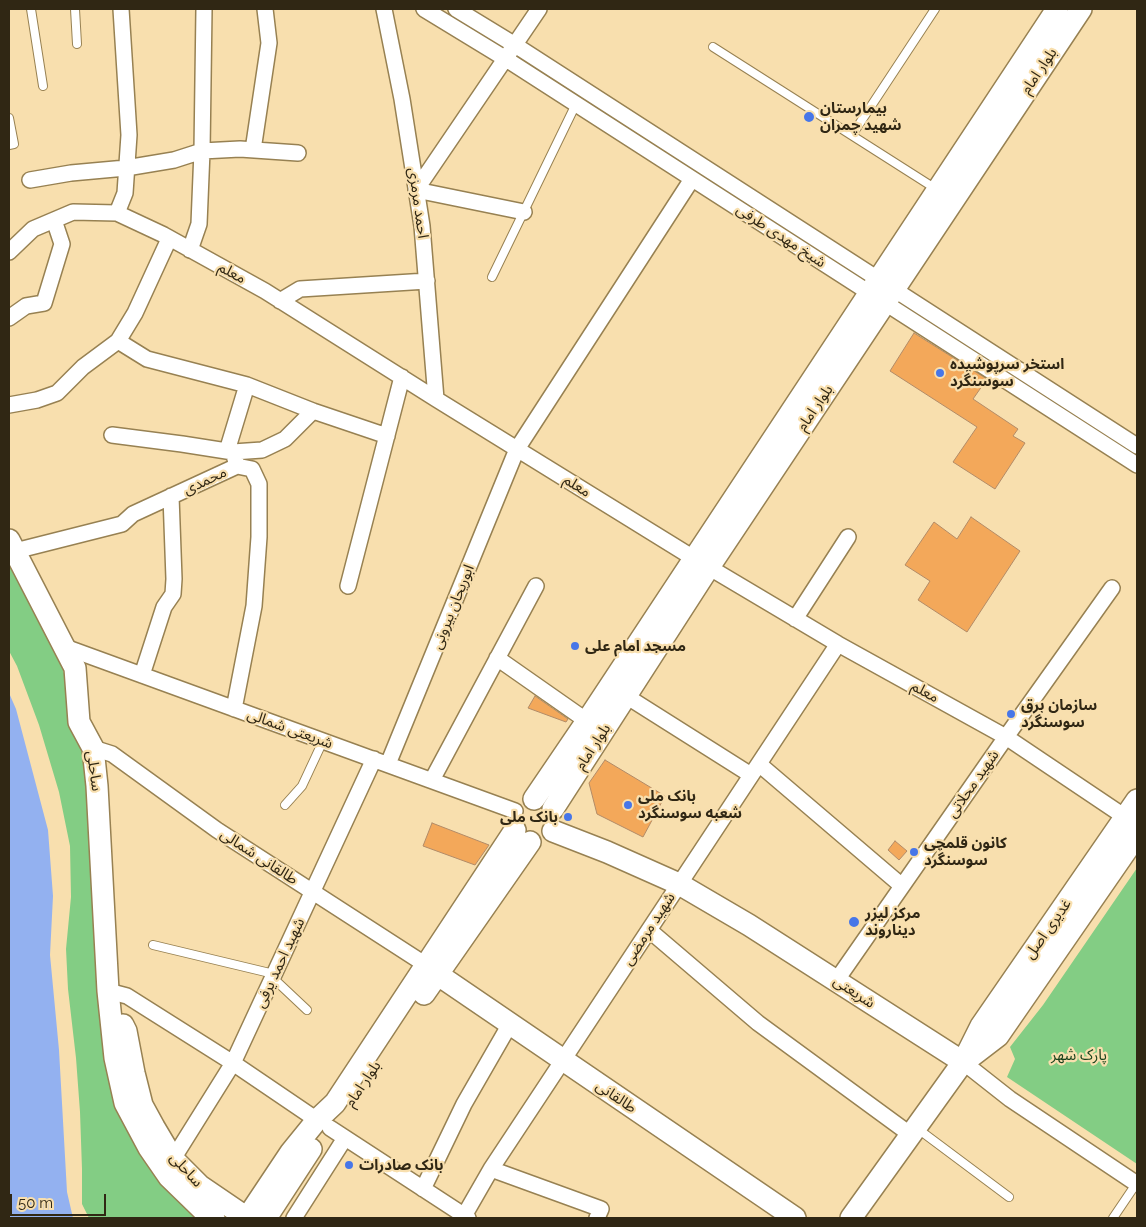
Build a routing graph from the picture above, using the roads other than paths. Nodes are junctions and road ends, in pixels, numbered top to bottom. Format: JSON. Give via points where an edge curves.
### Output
{"nodes":[{"id":1,"x":31,"y":9,"type":"edge"},
{"id":2,"x":75,"y":9,"type":"edge"},
{"id":3,"x":121,"y":9,"type":"edge"},
{"id":4,"x":204,"y":9,"type":"edge"},
{"id":5,"x":265,"y":9,"type":"edge"},
{"id":6,"x":384,"y":9,"type":"edge"},
{"id":7,"x":424,"y":9,"type":"edge"},
{"id":8,"x":456,"y":9,"type":"edge"},
{"id":9,"x":539,"y":9,"type":"edge"},
{"id":10,"x":935,"y":9,"type":"edge"},
{"id":11,"x":1057,"y":9,"type":"edge"},
{"id":12,"x":1081,"y":9,"type":"edge"},
{"id":13,"x":77,"y":44,"type":"dead end"},
{"id":14,"x":515,"y":45,"type":"junction"},
{"id":15,"x":713,"y":47,"type":"dead end"},
{"id":16,"x":506,"y":59,"type":"junction"},
{"id":17,"x":43,"y":86,"type":"dead end"},
{"id":18,"x":576,"y":104,"type":"junction"},
{"id":19,"x":9,"y":118,"type":"edge"},
{"id":20,"x":852,"y":135,"type":"junction"},
{"id":21,"x":9,"y":145,"type":"edge"},
{"id":22,"x":253,"y":150,"type":"junction"},
{"id":23,"x":202,"y":151,"type":"junction"},
{"id":24,"x":298,"y":153,"type":"dead end"},
{"id":25,"x":126,"y":168,"type":"junction"},
{"id":26,"x":692,"y":179,"type":"junction"},
{"id":27,"x":30,"y":180,"type":"dead end"},
{"id":28,"x":416,"y":190,"type":"junction"},
{"id":29,"x":938,"y":190,"type":"junction"},
{"id":30,"x":524,"y":212,"type":"junction"},
{"id":31,"x":117,"y":214,"type":"junction"},
{"id":32,"x":54,"y":220,"type":"junction"},
{"id":33,"x":169,"y":239,"type":"junction"},
{"id":34,"x":190,"y":250,"type":"junction"},
{"id":35,"x":9,"y":252,"type":"edge"},
{"id":36,"x":492,"y":277,"type":"dead end"},
{"id":37,"x":427,"y":281,"type":"junction"},
{"id":38,"x":881,"y":291,"type":"junction"},
{"id":39,"x":280,"y":300,"type":"junction"},
{"id":40,"x":9,"y":318,"type":"edge"},
{"id":41,"x":118,"y":341,"type":"junction"},
{"id":42,"x":402,"y":377,"type":"junction"},
{"id":43,"x":247,"y":384,"type":"junction"},
{"id":44,"x":436,"y":399,"type":"junction"},
{"id":45,"x":1065,"y":400,"type":"junction"},
{"id":46,"x":9,"y":405,"type":"edge"},
{"id":47,"x":313,"y":411,"type":"junction"},
{"id":48,"x":1056,"y":413,"type":"junction"},
{"id":49,"x":112,"y":436,"type":"dead end"},
{"id":50,"x":387,"y":436,"type":"junction"},
{"id":51,"x":1137,"y":446,"type":"edge"},
{"id":52,"x":517,"y":449,"type":"junction"},
{"id":53,"x":232,"y":456,"type":"junction"},
{"id":54,"x":1135,"y":460,"type":"edge"},
{"id":55,"x":171,"y":496,"type":"junction"},
{"id":56,"x":848,"y":537,"type":"dead end"},
{"id":57,"x":12,"y":546,"type":"edge"},
{"id":58,"x":702,"y":563,"type":"junction"},
{"id":59,"x":348,"y":586,"type":"dead end"},
{"id":60,"x":536,"y":586,"type":"dead end"},
{"id":61,"x":1112,"y":588,"type":"dead end"},
{"id":62,"x":795,"y":619,"type":"junction"},
{"id":63,"x":838,"y":644,"type":"junction"},
{"id":64,"x":65,"y":647,"type":"junction"},
{"id":65,"x":497,"y":658,"type":"junction"},
{"id":66,"x":142,"y":675,"type":"junction"},
{"id":67,"x":626,"y":696,"type":"junction"},
{"id":68,"x":234,"y":709,"type":"junction"},
{"id":69,"x":587,"y":721,"type":"junction"},
{"id":70,"x":1006,"y":737,"type":"junction"},
{"id":71,"x":324,"y":741,"type":"junction"},
{"id":72,"x":93,"y":748,"type":"junction"},
{"id":73,"x":381,"y":762,"type":"junction"},
{"id":74,"x":755,"y":770,"type":"junction"},
{"id":75,"x":432,"y":780,"type":"junction"},
{"id":76,"x":534,"y":799,"type":"junction"},
{"id":77,"x":1137,"y":800,"type":"edge"},
{"id":78,"x":285,"y":806,"type":"dead end"},
{"id":79,"x":553,"y":809,"type":"junction"},
{"id":80,"x":1131,"y":821,"type":"edge"},
{"id":81,"x":520,"y":827,"type":"junction"},
{"id":82,"x":553,"y":831,"type":"junction"},
{"id":83,"x":1137,"y":835,"type":"edge"},
{"id":84,"x":679,"y":884,"type":"junction"},
{"id":85,"x":902,"y":886,"type":"junction"},
{"id":86,"x":313,"y":892,"type":"junction"},
{"id":87,"x":648,"y":930,"type":"junction"},
{"id":88,"x":153,"y":945,"type":"dead end"},
{"id":89,"x":431,"y":970,"type":"junction"},
{"id":90,"x":273,"y":976,"type":"junction"},
{"id":91,"x":836,"y":980,"type":"junction"},
{"id":92,"x":108,"y":991,"type":"junction"},
{"id":93,"x":307,"y":1010,"type":"dead end"},
{"id":94,"x":510,"y":1024,"type":"junction"},
{"id":95,"x":562,"y":1060,"type":"junction"},
{"id":96,"x":963,"y":1062,"type":"junction"},
{"id":97,"x":233,"y":1063,"type":"junction"},
{"id":98,"x":331,"y":1129,"type":"junction"},
{"id":99,"x":914,"y":1131,"type":"junction"},
{"id":100,"x":173,"y":1159,"type":"junction"},
{"id":101,"x":490,"y":1168,"type":"junction"},
{"id":102,"x":1137,"y":1184,"type":"edge"},
{"id":103,"x":423,"y":1189,"type":"junction"},
{"id":104,"x":1009,"y":1197,"type":"dead end"},
{"id":105,"x":599,"y":1214,"type":"edge"},
{"id":106,"x":459,"y":1216,"type":"edge"},
{"id":107,"x":214,"y":1218,"type":"edge"},
{"id":108,"x":247,"y":1218,"type":"edge"},
{"id":109,"x":266,"y":1218,"type":"edge"},
{"id":110,"x":294,"y":1218,"type":"edge"},
{"id":111,"x":795,"y":1218,"type":"edge"},
{"id":112,"x":851,"y":1218,"type":"edge"},
{"id":113,"x":1113,"y":1218,"type":"edge"}],
"edges":[{"from":1,"to":17,"type":"lane"},
{"from":2,"to":13,"type":"lane"},
{"from":3,"to":25,"type":"street","via":[[129,135]]},
{"from":4,"to":23,"type":"street"},
{"from":5,"to":22,"type":"street","via":[[269,43]]},
{"from":6,"to":28,"type":"street","name":"احمد مرمزی"},
{"from":7,"to":16,"type":"street","name":"شیخ مهدی طرفی"},
{"from":8,"to":14,"type":"street","name":"شیخ مهدی طرفی"},
{"from":9,"to":14,"type":"street"},
{"from":10,"to":20,"type":"lane"},
{"from":11,"to":29,"type":"main road","name":"بلوار امام"},
{"from":12,"to":38,"type":"main road","name":"بلوار امام"},
{"from":14,"to":16,"type":"street"},
{"from":14,"to":38,"type":"street","name":"شیخ مهدی طرفی"},
{"from":15,"to":20,"type":"lane"},
{"from":16,"to":18,"type":"street","name":"شیخ مهدی طرفی"},
{"from":16,"to":28,"type":"street"},
{"from":18,"to":26,"type":"street","name":"شیخ مهدی طرفی"},
{"from":18,"to":30,"type":"lane"},
{"from":19,"to":21,"type":"lane","via":[[14,144]]},
{"from":20,"to":29,"type":"lane"},
{"from":22,"to":23,"type":"street"},
{"from":22,"to":24,"type":"street"},
{"from":23,"to":25,"type":"street","via":[[174,160]]},
{"from":23,"to":34,"type":"street","via":[[199,224]]},
{"from":25,"to":27,"type":"street"},
{"from":25,"to":31,"type":"street","via":[[124,193]]},
{"from":26,"to":38,"type":"street","name":"شیخ مهدی طرفی"},
{"from":26,"to":52,"type":"street","name":"ابوریحان بیرونی"},
{"from":28,"to":30,"type":"street"},
{"from":28,"to":37,"type":"street","name":"احمد مرمزی"},
{"from":29,"to":38,"type":"main road","name":"بلوار امام"},
{"from":30,"to":36,"type":"lane"},
{"from":31,"to":32,"type":"street","name":"معلم","via":[[73,212]]},
{"from":31,"to":33,"type":"street","name":"معلم"},
{"from":32,"to":35,"type":"street","name":"معلم","via":[[33,229]]},
{"from":32,"to":40,"type":"street","via":[[62,244],[44,303],[26,306]]},
{"from":33,"to":34,"type":"street","name":"معلم"},
{"from":33,"to":41,"type":"street","via":[[136,313]]},
{"from":34,"to":39,"type":"street","name":"معلم"},
{"from":37,"to":39,"type":"street","via":[[300,289]]},
{"from":37,"to":44,"type":"street","name":"احمد مرمزی"},
{"from":38,"to":45,"type":"street","name":"شیخ مهدی طرفی"},
{"from":38,"to":48,"type":"street","name":"شیخ مهدی طرفی"},
{"from":38,"to":58,"type":"main road","name":"بلوار امام"},
{"from":39,"to":42,"type":"street","name":"معلم"},
{"from":41,"to":43,"type":"street","via":[[147,359]]},
{"from":41,"to":46,"type":"street","via":[[57,393]]},
{"from":42,"to":44,"type":"street","name":"معلم"},
{"from":42,"to":50,"type":"street"},
{"from":43,"to":47,"type":"street"},
{"from":43,"to":53,"type":"street"},
{"from":44,"to":52,"type":"street","name":"معلم"},
{"from":45,"to":48,"type":"street"},
{"from":45,"to":51,"type":"street","name":"شیخ مهدی طرفی"},
{"from":47,"to":50,"type":"street"},
{"from":47,"to":53,"type":"street","via":[[285,439],[262,450]]},
{"from":48,"to":54,"type":"street","name":"شیخ مهدی طرفی"},
{"from":49,"to":53,"type":"street","via":[[182,444]]},
{"from":50,"to":59,"type":"street"},
{"from":52,"to":58,"type":"street","name":"معلم"},
{"from":52,"to":73,"type":"street","name":"ابوریحان بیرونی"},
{"from":53,"to":55,"type":"street","name":"محمدی"},
{"from":53,"to":68,"type":"street","name":"محمدی","via":[[252,469],[259,484],[254,606]]},
{"from":55,"to":57,"type":"street","name":"محمدی","via":[[133,514],[122,524]]},
{"from":55,"to":66,"type":"street","via":[[172,594],[164,607]]},
{"from":56,"to":62,"type":"street"},
{"from":57,"to":64,"type":"main road","name":"ساحلی"},
{"from":58,"to":62,"type":"street","name":"معلم"},
{"from":58,"to":67,"type":"main road","name":"بلوار امام"},
{"from":58,"to":69,"type":"main road","name":"بلوار امام"},
{"from":60,"to":65,"type":"street"},
{"from":61,"to":70,"type":"street","name":"شهید محلاتی"},
{"from":62,"to":63,"type":"street","name":"معلم"},
{"from":63,"to":70,"type":"street","name":"معلم"},
{"from":63,"to":74,"type":"street","name":"شهید مرمضی"},
{"from":64,"to":66,"type":"street","name":"شریعتی شمالی"},
{"from":64,"to":72,"type":"main road","name":"ساحلی","via":[[75,668],[79,722]]},
{"from":65,"to":69,"type":"street"},
{"from":65,"to":75,"type":"street"},
{"from":66,"to":68,"type":"street","name":"شریعتی شمالی"},
{"from":67,"to":74,"type":"street"},
{"from":67,"to":79,"type":"main road","name":"بلوار امام"},
{"from":68,"to":71,"type":"street","name":"شریعتی شمالی"},
{"from":69,"to":76,"type":"main road","name":"بلوار امام"},
{"from":70,"to":80,"type":"street","name":"معلم"},
{"from":70,"to":85,"type":"street","name":"شهید محلاتی"},
{"from":71,"to":73,"type":"street","name":"شریعتی شمالی"},
{"from":71,"to":78,"type":"lane","via":[[302,786]]},
{"from":72,"to":86,"type":"street","name":"طالقانی شمالی","via":[[112,754],[217,830]]},
{"from":72,"to":92,"type":"main road","name":"ساحلی"},
{"from":73,"to":75,"type":"street","name":"شریعتی شمالی"},
{"from":73,"to":86,"type":"street","name":"شهید احمد یرفی"},
{"from":74,"to":84,"type":"street","name":"شهید مرمضی"},
{"from":74,"to":85,"type":"street"},
{"from":75,"to":81,"type":"street","name":"شریعتی شمالی"},
{"from":76,"to":79,"type":"main road"},
{"from":76,"to":81,"type":"main road","via":[[523,802]]},
{"from":77,"to":80,"type":"main road","name":"غدیری اصل"},
{"from":79,"to":82,"type":"main road","via":[[556,820]]},
{"from":80,"to":96,"type":"main road","name":"غدیری اصل","via":[[981,1026]]},
{"from":81,"to":82,"type":"main road","via":[[537,842]]},
{"from":81,"to":89,"type":"main road","name":"بلوار امام"},
{"from":82,"to":84,"type":"main road","name":"شریعتی"},
{"from":83,"to":96,"type":"main road","name":"غدیری اصل","via":[[998,1036]]},
{"from":84,"to":87,"type":"street","name":"شهید مرمضی"},
{"from":84,"to":91,"type":"main road","name":"شریعتی"},
{"from":85,"to":91,"type":"street","name":"شهید محلاتی"},
{"from":86,"to":89,"type":"street","name":"طالقانی شمالی"},
{"from":86,"to":90,"type":"street","name":"شهید احمد یرفی"},
{"from":87,"to":95,"type":"street","name":"شهید مرمضی"},
{"from":87,"to":99,"type":"street","via":[[758,1023]]},
{"from":88,"to":90,"type":"lane"},
{"from":89,"to":94,"type":"main road","name":"طالقانی"},
{"from":89,"to":98,"type":"main road","name":"بلوار امام","via":[[348,1108]]},
{"from":89,"to":98,"type":"main road","name":"بلوار امام","via":[[335,1103]]},
{"from":90,"to":93,"type":"lane"},
{"from":90,"to":97,"type":"street","name":"شهید احمد یرفی"},
{"from":91,"to":96,"type":"main road","name":"شریعتی"},
{"from":92,"to":97,"type":"street","via":[[127,996]]},
{"from":92,"to":100,"type":"main road","name":"ساحلی","via":[[126,1031],[142,1105]]},
{"from":92,"to":107,"type":"main road","name":"ساحلی","via":[[115,1058],[124,1103],[148,1148],[169,1177]]},
{"from":94,"to":95,"type":"main road","name":"طالقانی"},
{"from":94,"to":103,"type":"street","via":[[464,1104]]},
{"from":95,"to":101,"type":"street","name":"شهید مرمضی"},
{"from":95,"to":111,"type":"main road","name":"طالقانی"},
{"from":96,"to":99,"type":"main road","name":"غدیری اصل"},
{"from":96,"to":102,"type":"street","name":"شریعتی","via":[[1010,1099]]},
{"from":97,"to":98,"type":"street"},
{"from":97,"to":100,"type":"street","name":"شهید احمد یرفی"},
{"from":98,"to":103,"type":"street"},
{"from":98,"to":108,"type":"main road","via":[[291,1152]]},
{"from":98,"to":109,"type":"main road","name":"بلوار امام","via":[[310,1150]]},
{"from":98,"to":110,"type":"street"},
{"from":99,"to":104,"type":"lane"},
{"from":99,"to":112,"type":"main road","name":"غدیری اصل"},
{"from":100,"to":108,"type":"main road","name":"ساحلی","via":[[200,1186]]},
{"from":101,"to":105,"type":"street"},
{"from":101,"to":106,"type":"street","name":"شهید مرمضی"},
{"from":102,"to":113,"type":"lane"},
{"from":103,"to":106,"type":"street"}]}
